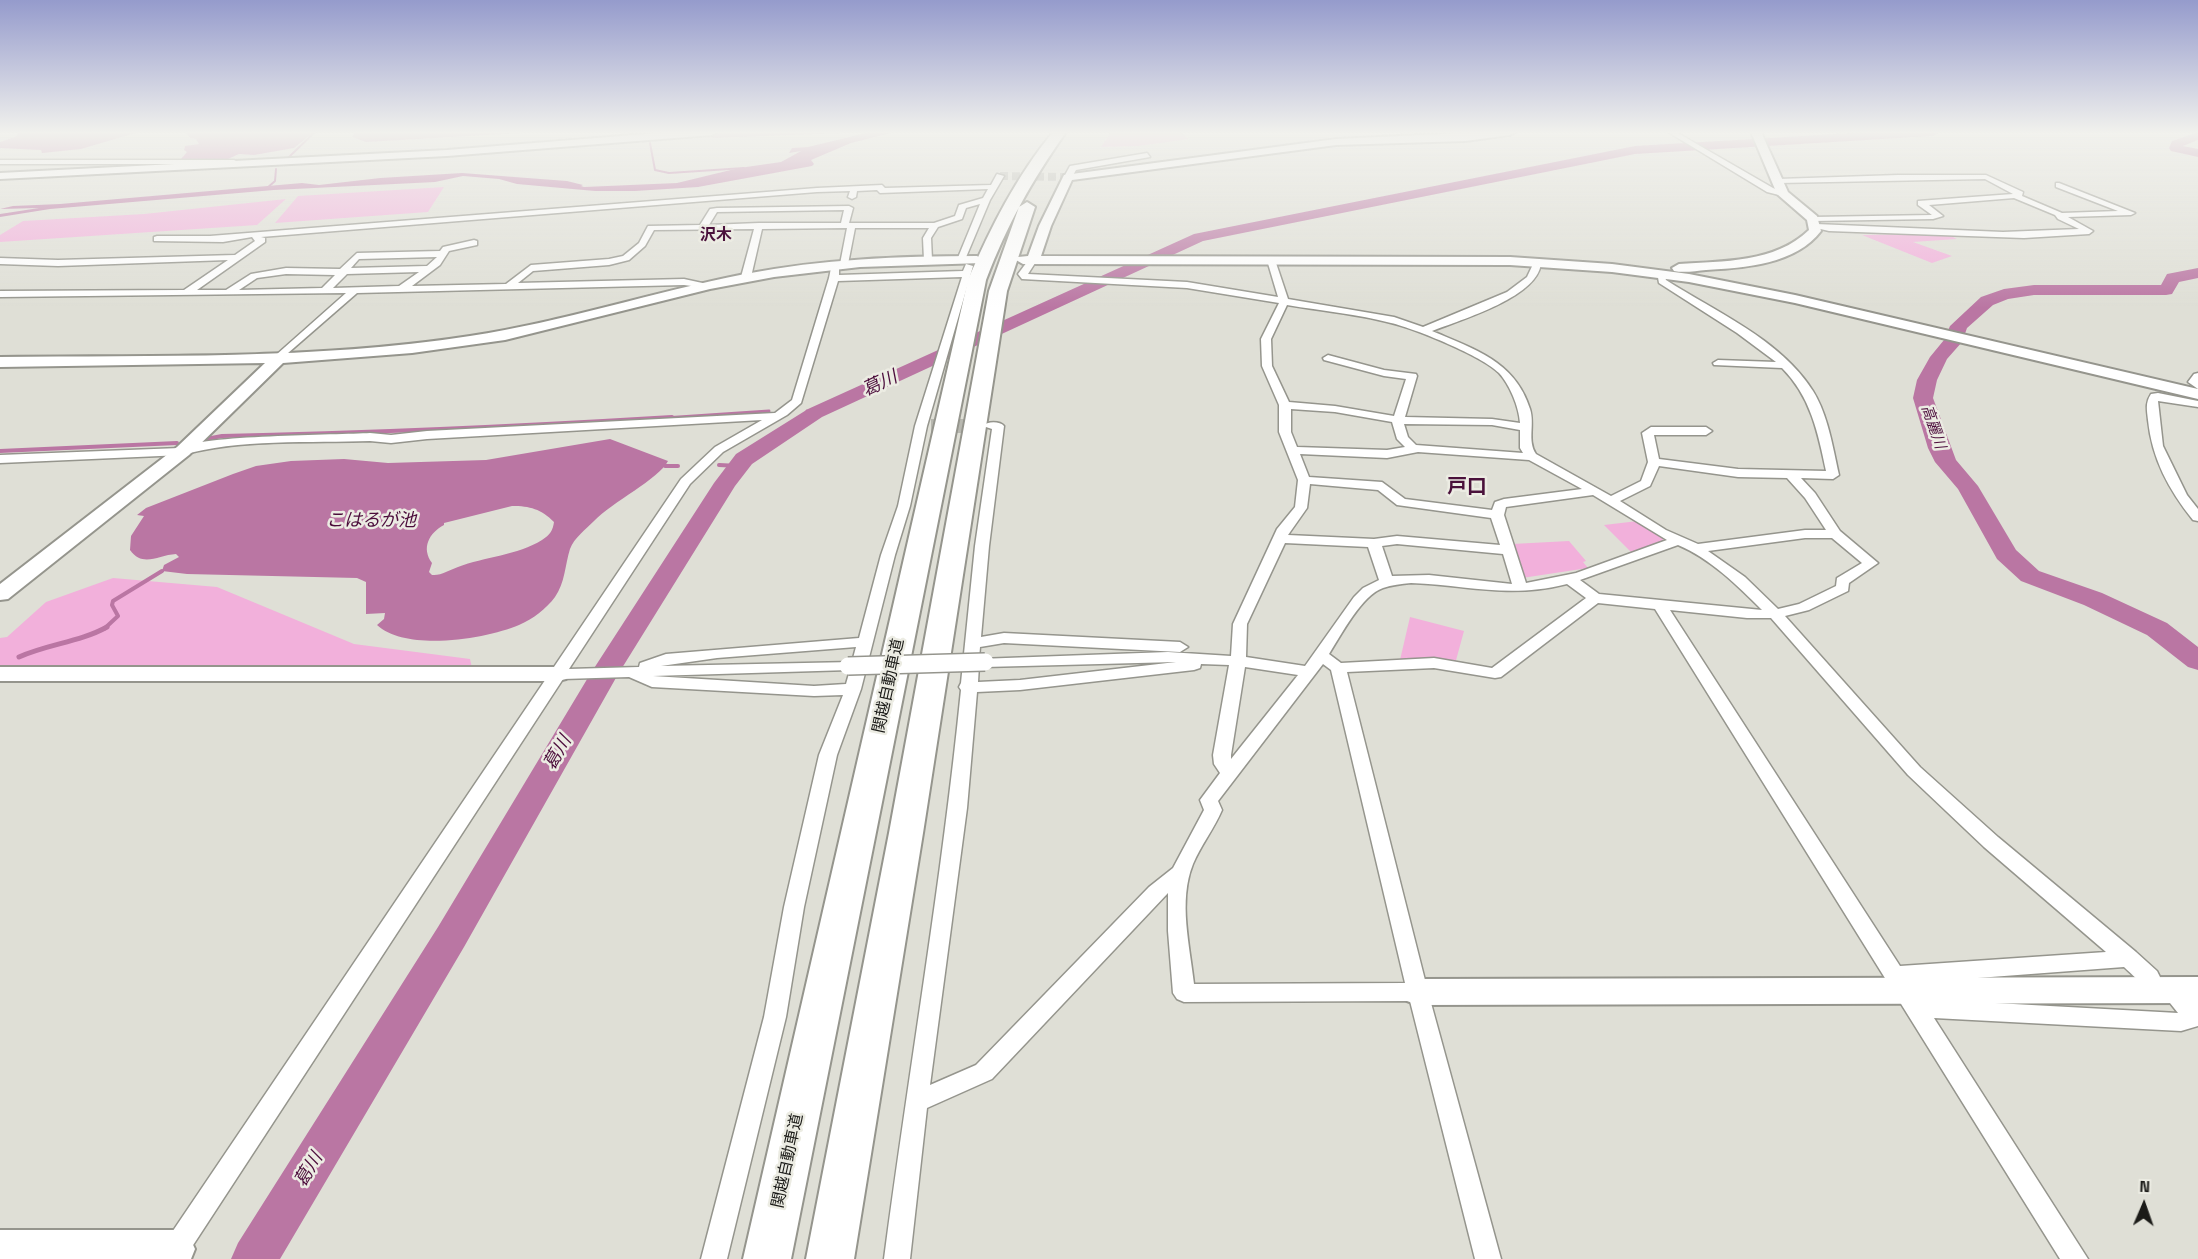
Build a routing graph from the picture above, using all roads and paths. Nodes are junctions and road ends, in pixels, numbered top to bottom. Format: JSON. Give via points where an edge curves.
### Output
{"nodes":[{"id":1,"x":825,"y":191,"type":"edge"},
{"id":2,"x":854,"y":191,"type":"edge"},
{"id":3,"x":991,"y":191,"type":"edge"},
{"id":4,"x":1020,"y":191,"type":"edge"},
{"id":5,"x":1037,"y":191,"type":"edge"},
{"id":6,"x":1062,"y":191,"type":"edge"},
{"id":7,"x":1772,"y":191,"type":"edge"},
{"id":8,"x":1782,"y":191,"type":"edge"},
{"id":9,"x":2010,"y":191,"type":"edge"},
{"id":10,"x":2074,"y":191,"type":"edge"},
{"id":11,"x":1783,"y":194,"type":"junction"},
{"id":12,"x":2018,"y":195,"type":"junction"},
{"id":13,"x":986,"y":200,"type":"junction"},
{"id":14,"x":849,"y":208,"type":"junction"},
{"id":15,"x":2085,"y":214,"type":"junction"},
{"id":16,"x":2060,"y":215,"type":"junction"},
{"id":17,"x":1814,"y":223,"type":"junction"},
{"id":18,"x":849,"y":224,"type":"junction"},
{"id":19,"x":759,"y":225,"type":"junction"},
{"id":20,"x":934,"y":225,"type":"junction"},
{"id":21,"x":704,"y":226,"type":"junction"},
{"id":22,"x":213,"y":238,"type":"junction"},
{"id":23,"x":157,"y":239,"type":"dead end"},
{"id":24,"x":474,"y":243,"type":"dead end"},
{"id":25,"x":444,"y":254,"type":"junction"},
{"id":26,"x":234,"y":257,"type":"junction"},
{"id":27,"x":928,"y":260,"type":"junction"},
{"id":28,"x":1028,"y":260,"type":"junction"},
{"id":29,"x":1271,"y":260,"type":"junction"},
{"id":30,"x":0,"y":261,"type":"edge"},
{"id":31,"x":1538,"y":262,"type":"junction"},
{"id":32,"x":969,"y":263,"type":"junction"},
{"id":33,"x":429,"y":269,"type":"junction"},
{"id":34,"x":838,"y":269,"type":"junction"},
{"id":35,"x":344,"y":272,"type":"junction"},
{"id":36,"x":1660,"y":274,"type":"junction"},
{"id":37,"x":746,"y":277,"type":"junction"},
{"id":38,"x":509,"y":286,"type":"junction"},
{"id":39,"x":704,"y":286,"type":"junction"},
{"id":40,"x":404,"y":288,"type":"junction"},
{"id":41,"x":356,"y":289,"type":"junction"},
{"id":42,"x":326,"y":290,"type":"junction"},
{"id":43,"x":187,"y":293,"type":"junction"},
{"id":44,"x":230,"y":293,"type":"junction"},
{"id":45,"x":0,"y":294,"type":"edge"},
{"id":46,"x":1284,"y":302,"type":"junction"},
{"id":47,"x":1424,"y":331,"type":"junction"},
{"id":48,"x":964,"y":346,"type":"junction"},
{"id":49,"x":280,"y":357,"type":"junction"},
{"id":50,"x":1328,"y":358,"type":"dead end"},
{"id":51,"x":0,"y":362,"type":"edge"},
{"id":52,"x":1718,"y":363,"type":"dead end"},
{"id":53,"x":1784,"y":364,"type":"junction"},
{"id":54,"x":2198,"y":376,"type":"edge"},
{"id":55,"x":2198,"y":386,"type":"edge"},
{"id":56,"x":2198,"y":394,"type":"edge"},
{"id":57,"x":2198,"y":404,"type":"edge"},
{"id":58,"x":1285,"y":405,"type":"junction"},
{"id":59,"x":776,"y":416,"type":"junction"},
{"id":60,"x":1398,"y":420,"type":"junction"},
{"id":61,"x":989,"y":426,"type":"dead end"},
{"id":62,"x":1525,"y":427,"type":"junction"},
{"id":63,"x":1706,"y":431,"type":"dead end"},
{"id":64,"x":185,"y":449,"type":"junction"},
{"id":65,"x":1416,"y":449,"type":"junction"},
{"id":66,"x":1293,"y":450,"type":"junction"},
{"id":67,"x":1532,"y":457,"type":"junction"},
{"id":68,"x":0,"y":459,"type":"edge"},
{"id":69,"x":1654,"y":462,"type":"junction"},
{"id":70,"x":1790,"y":474,"type":"junction"},
{"id":71,"x":1304,"y":480,"type":"junction"},
{"id":72,"x":1595,"y":491,"type":"junction"},
{"id":73,"x":1611,"y":501,"type":"junction"},
{"id":74,"x":1497,"y":514,"type":"junction"},
{"id":75,"x":2198,"y":517,"type":"edge"},
{"id":76,"x":1835,"y":534,"type":"junction"},
{"id":77,"x":1280,"y":538,"type":"junction"},
{"id":78,"x":1678,"y":541,"type":"junction"},
{"id":79,"x":1374,"y":543,"type":"junction"},
{"id":80,"x":1696,"y":548,"type":"junction"},
{"id":81,"x":1509,"y":550,"type":"junction"},
{"id":82,"x":1569,"y":579,"type":"junction"},
{"id":83,"x":1387,"y":583,"type":"junction"},
{"id":84,"x":1521,"y":588,"type":"junction"},
{"id":85,"x":0,"y":594,"type":"edge"},
{"id":86,"x":1595,"y":598,"type":"junction"},
{"id":87,"x":1659,"y":604,"type":"junction"},
{"id":88,"x":1775,"y":614,"type":"junction"},
{"id":89,"x":866,"y":642,"type":"junction"},
{"id":90,"x":974,"y":644,"type":"junction"},
{"id":91,"x":1322,"y":655,"type":"junction"},
{"id":92,"x":1238,"y":661,"type":"junction"},
{"id":93,"x":1338,"y":668,"type":"junction"},
{"id":94,"x":627,"y":671,"type":"junction"},
{"id":95,"x":1309,"y":672,"type":"junction"},
{"id":96,"x":566,"y":673,"type":"junction"},
{"id":97,"x":0,"y":674,"type":"edge"},
{"id":98,"x":967,"y":687,"type":"junction"},
{"id":99,"x":853,"y":689,"type":"junction"},
{"id":100,"x":1229,"y":772,"type":"junction"},
{"id":101,"x":1180,"y":873,"type":"junction"},
{"id":102,"x":2129,"y":958,"type":"junction"},
{"id":103,"x":2150,"y":977,"type":"dead end"},
{"id":104,"x":1904,"y":991,"type":"junction"},
{"id":105,"x":1418,"y":992,"type":"junction"},
{"id":106,"x":2194,"y":1006,"type":"edge"},
{"id":107,"x":916,"y":1102,"type":"junction"},
{"id":108,"x":0,"y":1250,"type":"edge"},
{"id":109,"x":173,"y":1254,"type":"edge"},
{"id":110,"x":714,"y":1259,"type":"edge"},
{"id":111,"x":767,"y":1259,"type":"edge"},
{"id":112,"x":830,"y":1259,"type":"edge"},
{"id":113,"x":897,"y":1259,"type":"edge"},
{"id":114,"x":1488,"y":1259,"type":"edge"},
{"id":115,"x":2075,"y":1259,"type":"edge"}],
"edges":[{"from":1,"to":22,"type":"street"},
{"from":2,"to":14,"type":"street"},
{"from":3,"to":13,"type":"street"},
{"from":4,"to":48,"type":"highway","name":"関越自動車道","via":[[977,280]]},
{"from":5,"to":48,"type":"highway","name":"関越自動車道","via":[[1024,214],[998,291]]},
{"from":6,"to":28,"type":"street"},
{"from":7,"to":11,"type":"street"},
{"from":8,"to":11,"type":"street"},
{"from":9,"to":12,"type":"street"},
{"from":10,"to":15,"type":"street","via":[[2131,213]]},
{"from":11,"to":17,"type":"street"},
{"from":12,"to":15,"type":"street"},
{"from":12,"to":16,"type":"street"},
{"from":12,"to":17,"type":"street","via":[[1921,203],[1939,216],[1932,217]]},
{"from":13,"to":20,"type":"street","via":[[962,207],[959,217]]},
{"from":13,"to":32,"type":"street"},
{"from":14,"to":18,"type":"street"},
{"from":14,"to":21,"type":"street","via":[[717,210]]},
{"from":15,"to":16,"type":"street"},
{"from":16,"to":17,"type":"street","via":[[2089,231],[2040,237],[1861,232]]},
{"from":17,"to":36,"type":"street","via":[[1815,231],[1806,241],[1785,252],[1735,264],[1677,268]]},
{"from":18,"to":19,"type":"street"},
{"from":18,"to":20,"type":"street"},
{"from":18,"to":34,"type":"street"},
{"from":19,"to":21,"type":"street"},
{"from":19,"to":37,"type":"street"},
{"from":20,"to":27,"type":"street","via":[[927,238]]},
{"from":21,"to":38,"type":"street","via":[[651,228],[642,244],[619,260],[531,267]]},
{"from":22,"to":23,"type":"street"},
{"from":22,"to":26,"type":"street","via":[[262,240]]},
{"from":24,"to":25,"type":"street","via":[[446,249]]},
{"from":25,"to":33,"type":"street"},
{"from":25,"to":35,"type":"street","via":[[357,256]]},
{"from":26,"to":30,"type":"street"},
{"from":26,"to":43,"type":"street"},
{"from":27,"to":32,"type":"street"},
{"from":27,"to":34,"type":"street"},
{"from":28,"to":29,"type":"street"},
{"from":28,"to":46,"type":"street","via":[[1023,274],[1026,277],[1187,285]]},
{"from":29,"to":31,"type":"street"},
{"from":29,"to":46,"type":"street"},
{"from":31,"to":36,"type":"street"},
{"from":31,"to":47,"type":"street","via":[[1531,278],[1522,286]]},
{"from":32,"to":34,"type":"street"},
{"from":32,"to":48,"type":"street"},
{"from":33,"to":35,"type":"street"},
{"from":33,"to":40,"type":"street"},
{"from":34,"to":37,"type":"street"},
{"from":34,"to":59,"type":"street","via":[[796,401]]},
{"from":35,"to":42,"type":"street"},
{"from":35,"to":44,"type":"street","via":[[286,271],[254,276]]},
{"from":36,"to":53,"type":"street","via":[[1662,281],[1756,340]]},
{"from":36,"to":56,"type":"street","via":[[1735,286]]},
{"from":37,"to":39,"type":"street"},
{"from":38,"to":39,"type":"street","via":[[684,282]]},
{"from":38,"to":40,"type":"street"},
{"from":39,"to":49,"type":"street","via":[[558,324],[473,341],[382,352]]},
{"from":40,"to":41,"type":"street"},
{"from":41,"to":42,"type":"street"},
{"from":41,"to":49,"type":"street"},
{"from":42,"to":44,"type":"street"},
{"from":43,"to":44,"type":"street"},
{"from":43,"to":45,"type":"street"},
{"from":46,"to":47,"type":"street","via":[[1394,320]]},
{"from":46,"to":58,"type":"street","via":[[1266,339],[1268,366]]},
{"from":47,"to":62,"type":"street","via":[[1501,369],[1525,410]]},
{"from":48,"to":89,"type":"street","via":[[926,426]]},
{"from":48,"to":111,"type":"highway","name":"関越自動車道"},
{"from":48,"to":112,"type":"highway","name":"関越自動車道","via":[[906,833]]},
{"from":49,"to":51,"type":"street"},
{"from":49,"to":64,"type":"street"},
{"from":50,"to":60,"type":"street","via":[[1412,376]]},
{"from":52,"to":53,"type":"street"},
{"from":53,"to":70,"type":"street","via":[[1809,393],[1833,476]]},
{"from":54,"to":55,"type":"street","via":[[2193,382]]},
{"from":57,"to":75,"type":"street","via":[[2158,396],[2152,401],[2157,446],[2181,496]]},
{"from":58,"to":60,"type":"street"},
{"from":58,"to":66,"type":"street","via":[[1285,432]]},
{"from":59,"to":64,"type":"street","via":[[391,439],[219,443]]},
{"from":59,"to":96,"type":"street","via":[[731,441],[685,482]]},
{"from":60,"to":62,"type":"street","via":[[1492,422]]},
{"from":60,"to":65,"type":"street","via":[[1403,439]]},
{"from":61,"to":90,"type":"street","via":[[998,426]]},
{"from":62,"to":67,"type":"street","via":[[1526,448]]},
{"from":63,"to":69,"type":"street","via":[[1651,431],[1648,434]]},
{"from":64,"to":68,"type":"street"},
{"from":64,"to":85,"type":"street"},
{"from":65,"to":66,"type":"street","via":[[1387,454]]},
{"from":65,"to":67,"type":"street"},
{"from":66,"to":71,"type":"street"},
{"from":67,"to":72,"type":"street"},
{"from":69,"to":70,"type":"street","via":[[1738,473]]},
{"from":69,"to":73,"type":"street","via":[[1646,483]]},
{"from":70,"to":76,"type":"street"},
{"from":71,"to":74,"type":"street","via":[[1382,486],[1402,502]]},
{"from":71,"to":77,"type":"street","via":[[1301,508]]},
{"from":72,"to":73,"type":"street"},
{"from":72,"to":74,"type":"street","via":[[1504,503]]},
{"from":73,"to":78,"type":"street"},
{"from":74,"to":81,"type":"street"},
{"from":76,"to":80,"type":"street","via":[[1805,534]]},
{"from":76,"to":88,"type":"street","via":[[1871,563],[1842,581],[1843,588],[1804,607]]},
{"from":77,"to":79,"type":"street"},
{"from":77,"to":92,"type":"street","via":[[1240,624]]},
{"from":78,"to":80,"type":"street"},
{"from":78,"to":82,"type":"street"},
{"from":79,"to":81,"type":"street","via":[[1397,540]]},
{"from":79,"to":83,"type":"street"},
{"from":80,"to":88,"type":"street","via":[[1740,580]]},
{"from":81,"to":84,"type":"street"},
{"from":82,"to":84,"type":"street"},
{"from":82,"to":86,"type":"street"},
{"from":83,"to":84,"type":"street","via":[[1417,580]]},
{"from":83,"to":91,"type":"street","via":[[1376,586],[1357,601]]},
{"from":86,"to":87,"type":"street"},
{"from":86,"to":93,"type":"street","via":[[1495,673],[1434,663]]},
{"from":87,"to":88,"type":"street"},
{"from":87,"to":104,"type":"street"},
{"from":88,"to":102,"type":"street","via":[[1914,771],[1991,842]]},
{"from":89,"to":94,"type":"street","via":[[666,659]]},
{"from":89,"to":99,"type":"street"},
{"from":90,"to":92,"type":"street","via":[[989,639],[1036,639],[1194,648]]},
{"from":90,"to":98,"type":"street"},
{"from":91,"to":93,"type":"street"},
{"from":91,"to":95,"type":"street"},
{"from":92,"to":94,"type":"street","bridge":true,"via":[[1168,657]]},
{"from":92,"to":95,"type":"street"},
{"from":92,"to":98,"type":"street","via":[[1020,685]]},
{"from":92,"to":100,"type":"street","via":[[1222,755]]},
{"from":93,"to":105,"type":"street"},
{"from":94,"to":96,"type":"street"},
{"from":94,"to":99,"type":"street","via":[[652,682],[814,691]]},
{"from":95,"to":100,"type":"street"},
{"from":96,"to":97,"type":"street"},
{"from":96,"to":109,"type":"street"},
{"from":98,"to":107,"type":"street","via":[[958,808]]},
{"from":99,"to":110,"type":"street","via":[[828,755],[794,907],[775,1017]]},
{"from":100,"to":101,"type":"street","via":[[1209,800],[1213,810]]},
{"from":101,"to":105,"type":"street","via":[[1177,892],[1184,993]]},
{"from":101,"to":107,"type":"street","via":[[1156,892],[984,1072]]},
{"from":102,"to":103,"type":"street"},
{"from":102,"to":104,"type":"street","via":[[1968,972]]},
{"from":104,"to":105,"type":"street"},
{"from":104,"to":106,"type":"street"},
{"from":104,"to":115,"type":"street"},
{"from":105,"to":114,"type":"street"},
{"from":107,"to":113,"type":"street"},
{"from":108,"to":109,"type":"street"}]}
